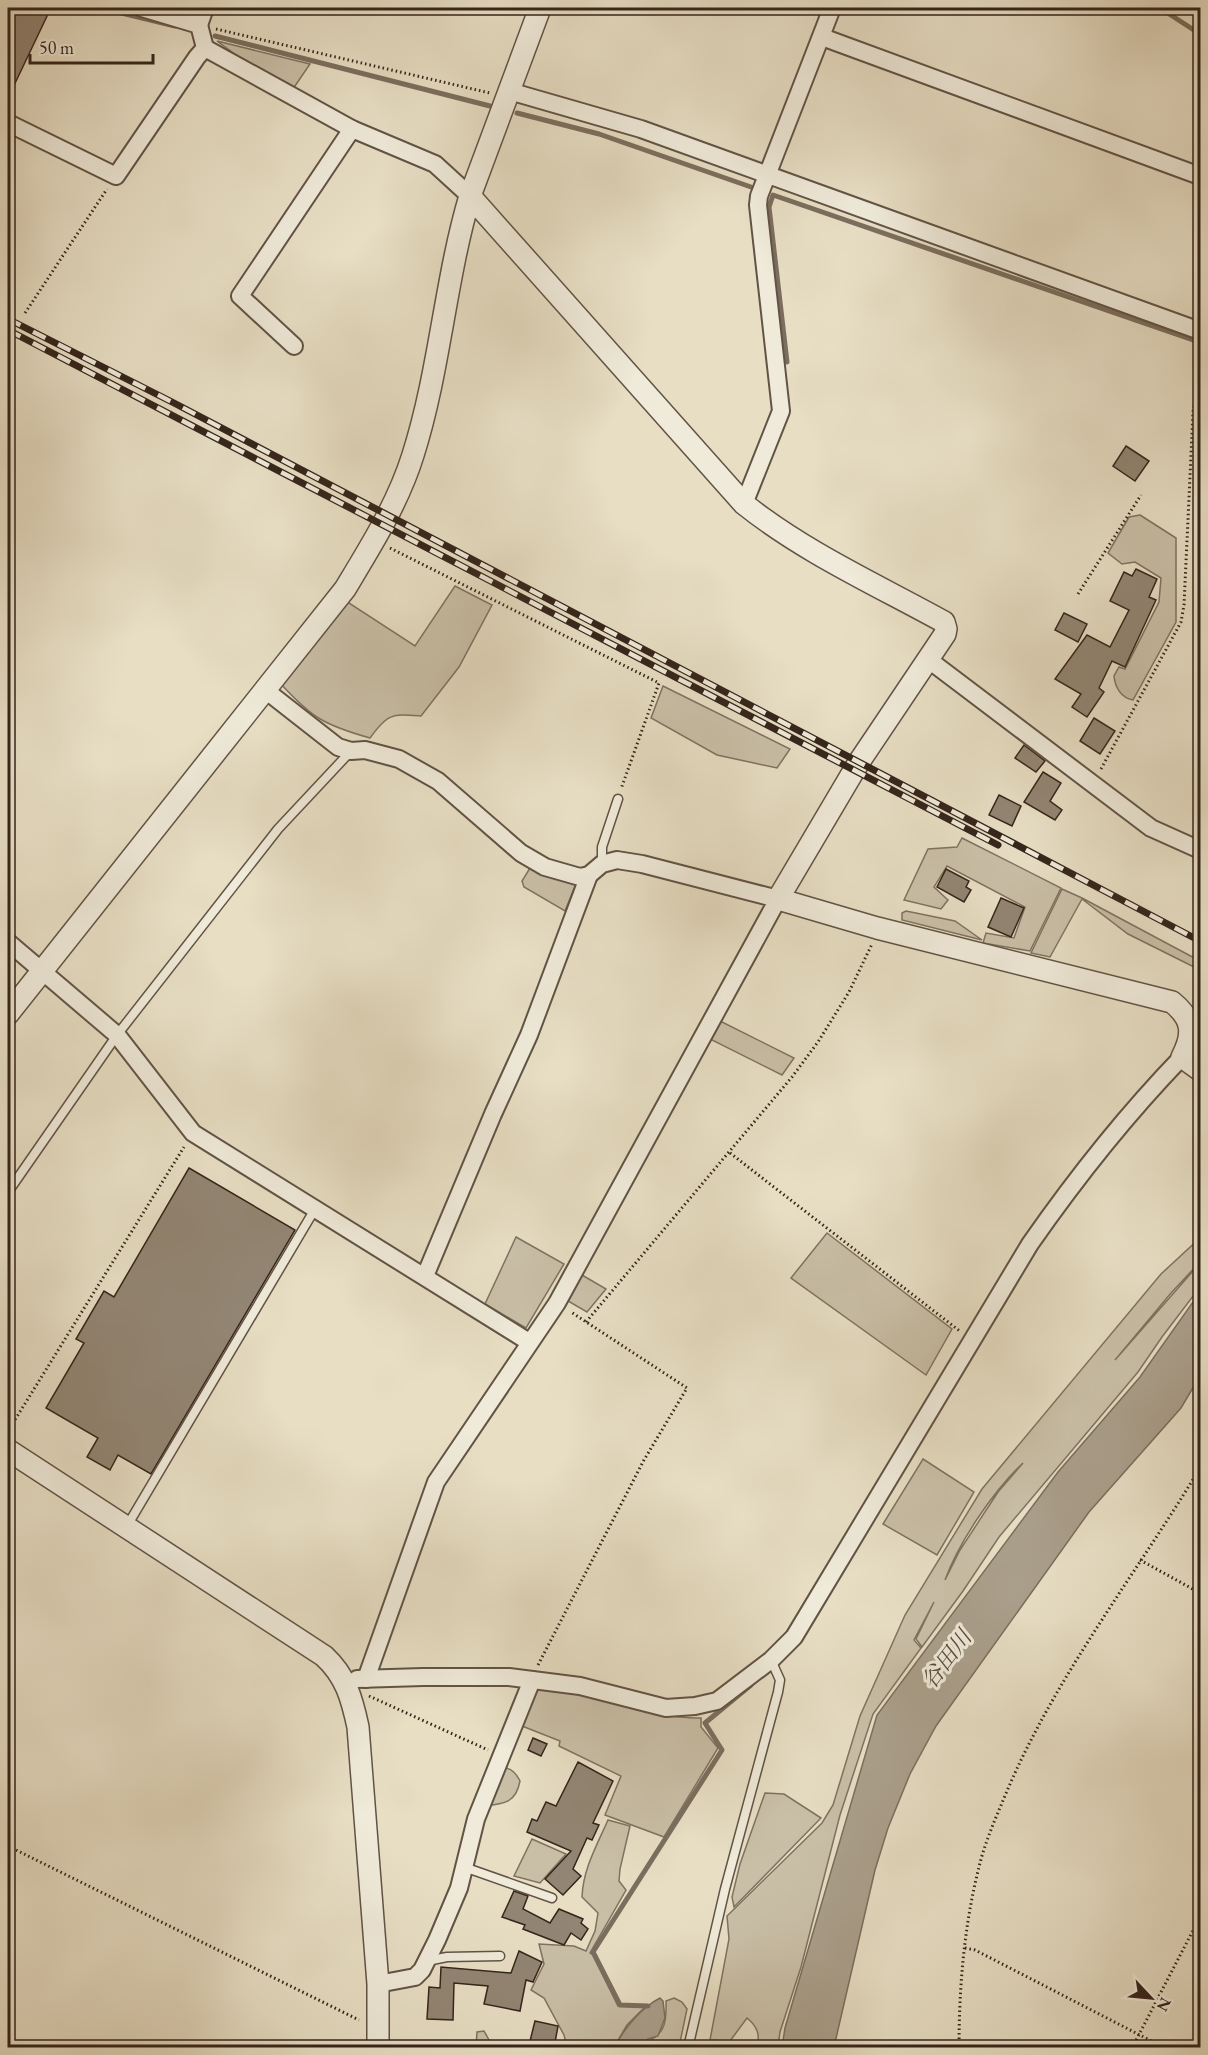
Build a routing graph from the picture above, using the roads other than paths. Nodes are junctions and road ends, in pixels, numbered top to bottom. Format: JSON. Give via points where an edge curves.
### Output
{"nodes":[{"id":1,"x":142,"y":8,"type":"edge"},
{"id":2,"x":205,"y":8,"type":"edge"},
{"id":3,"x":540,"y":8,"type":"edge"},
{"id":4,"x":832,"y":8,"type":"edge"},
{"id":5,"x":199,"y":25,"type":"junction"},
{"id":6,"x":822,"y":37,"type":"junction"},
{"id":7,"x":205,"y":48,"type":"junction"},
{"id":8,"x":509,"y":91,"type":"junction"},
{"id":9,"x":8,"y":123,"type":"edge"},
{"id":10,"x":352,"y":129,"type":"junction"},
{"id":11,"x":767,"y":176,"type":"junction"},
{"id":12,"x":1200,"y":176,"type":"edge"},
{"id":13,"x":470,"y":196,"type":"junction"},
{"id":14,"x":1200,"y":331,"type":"edge"},
{"id":15,"x":294,"y":346,"type":"dead end"},
{"id":16,"x":744,"y":504,"type":"junction"},
{"id":17,"x":929,"y":660,"type":"junction"},
{"id":18,"x":264,"y":689,"type":"junction"},
{"id":19,"x":351,"y":751,"type":"junction"},
{"id":20,"x":618,"y":799,"type":"road end"},
{"id":21,"x":1200,"y":850,"type":"edge"},
{"id":22,"x":596,"y":870,"type":"junction"},
{"id":23,"x":778,"y":899,"type":"junction"},
{"id":24,"x":8,"y":942,"type":"edge"},
{"id":25,"x":42,"y":972,"type":"junction"},
{"id":26,"x":8,"y":1014,"type":"edge"},
{"id":27,"x":117,"y":1035,"type":"junction"},
{"id":28,"x":1182,"y":1057,"type":"junction"},
{"id":29,"x":1200,"y":1070,"type":"edge"},
{"id":30,"x":8,"y":1192,"type":"edge"},
{"id":31,"x":315,"y":1209,"type":"junction"},
{"id":32,"x":425,"y":1276,"type":"junction"},
{"id":33,"x":529,"y":1342,"type":"junction"},
{"id":34,"x":8,"y":1450,"type":"edge"},
{"id":35,"x":126,"y":1527,"type":"junction"},
{"id":36,"x":771,"y":1660,"type":"junction"},
{"id":37,"x":534,"y":1675,"type":"junction"},
{"id":38,"x":356,"y":1679,"type":"junction"},
{"id":39,"x":464,"y":1867,"type":"junction"},
{"id":40,"x":552,"y":1898,"type":"dead end"},
{"id":41,"x":500,"y":1956,"type":"dead end"},
{"id":42,"x":426,"y":1961,"type":"junction"},
{"id":43,"x":378,"y":1984,"type":"junction"},
{"id":44,"x":378,"y":2048,"type":"edge"},
{"id":45,"x":688,"y":2048,"type":"edge"}],
"edges":[{"from":1,"to":5,"type":"street"},
{"from":2,"to":5,"type":"street"},
{"from":3,"to":8,"type":"street"},
{"from":4,"to":6,"type":"street"},
{"from":5,"to":7,"type":"street"},
{"from":6,"to":11,"type":"street"},
{"from":6,"to":12,"type":"street"},
{"from":7,"to":9,"type":"street","via":[[116,176]]},
{"from":7,"to":10,"type":"street"},
{"from":8,"to":11,"type":"street","via":[[640,129]]},
{"from":8,"to":13,"type":"street"},
{"from":10,"to":13,"type":"street","via":[[435,164]]},
{"from":10,"to":15,"type":"street","via":[[240,296]]},
{"from":11,"to":14,"type":"street"},
{"from":11,"to":16,"type":"street","via":[[758,205],[781,411]]},
{"from":13,"to":16,"type":"street"},
{"from":13,"to":18,"type":"street","via":[[420,429],[405,476],[374,541],[345,589]]},
{"from":16,"to":17,"type":"street","via":[[826,558],[944,622],[945,634]]},
{"from":17,"to":21,"type":"street","via":[[1151,828]]},
{"from":17,"to":23,"type":"street","via":[[859,762]]},
{"from":18,"to":19,"type":"street","via":[[338,747]]},
{"from":18,"to":25,"type":"street"},
{"from":19,"to":22,"type":"street","via":[[364,750],[399,759],[438,781],[521,853],[545,867],[580,877]]},
{"from":19,"to":27,"type":"lane","via":[[278,830]]},
{"from":20,"to":22,"type":"lane"},
{"from":22,"to":23,"type":"street","via":[[617,860]]},
{"from":22,"to":32,"type":"street"},
{"from":23,"to":28,"type":"street","via":[[877,928],[1172,1002],[1190,1027]]},
{"from":23,"to":33,"type":"street","via":[[557,1303]]},
{"from":24,"to":25,"type":"street"},
{"from":25,"to":26,"type":"street"},
{"from":25,"to":27,"type":"street"},
{"from":27,"to":30,"type":"lane"},
{"from":27,"to":31,"type":"street","via":[[193,1133]]},
{"from":28,"to":29,"type":"street"},
{"from":28,"to":36,"type":"street","via":[[1104,1145],[1030,1244],[807,1617]]},
{"from":31,"to":32,"type":"street"},
{"from":31,"to":35,"type":"lane"},
{"from":32,"to":33,"type":"street"},
{"from":33,"to":38,"type":"street","via":[[436,1482]]},
{"from":34,"to":35,"type":"street"},
{"from":35,"to":38,"type":"street"},
{"from":36,"to":37,"type":"street","via":[[717,1701],[695,1707],[666,1707]]},
{"from":36,"to":45,"type":"lane","via":[[780,1680],[778,1692],[725,1889]]},
{"from":37,"to":38,"type":"street"},
{"from":37,"to":39,"type":"street","via":[[476,1819]]},
{"from":38,"to":43,"type":"street","via":[[353,1703]]},
{"from":39,"to":40,"type":"lane"},
{"from":39,"to":42,"type":"street","via":[[459,1888]]},
{"from":41,"to":42,"type":"lane"},
{"from":42,"to":43,"type":"street","via":[[415,1977]]},
{"from":43,"to":44,"type":"street"}]}
